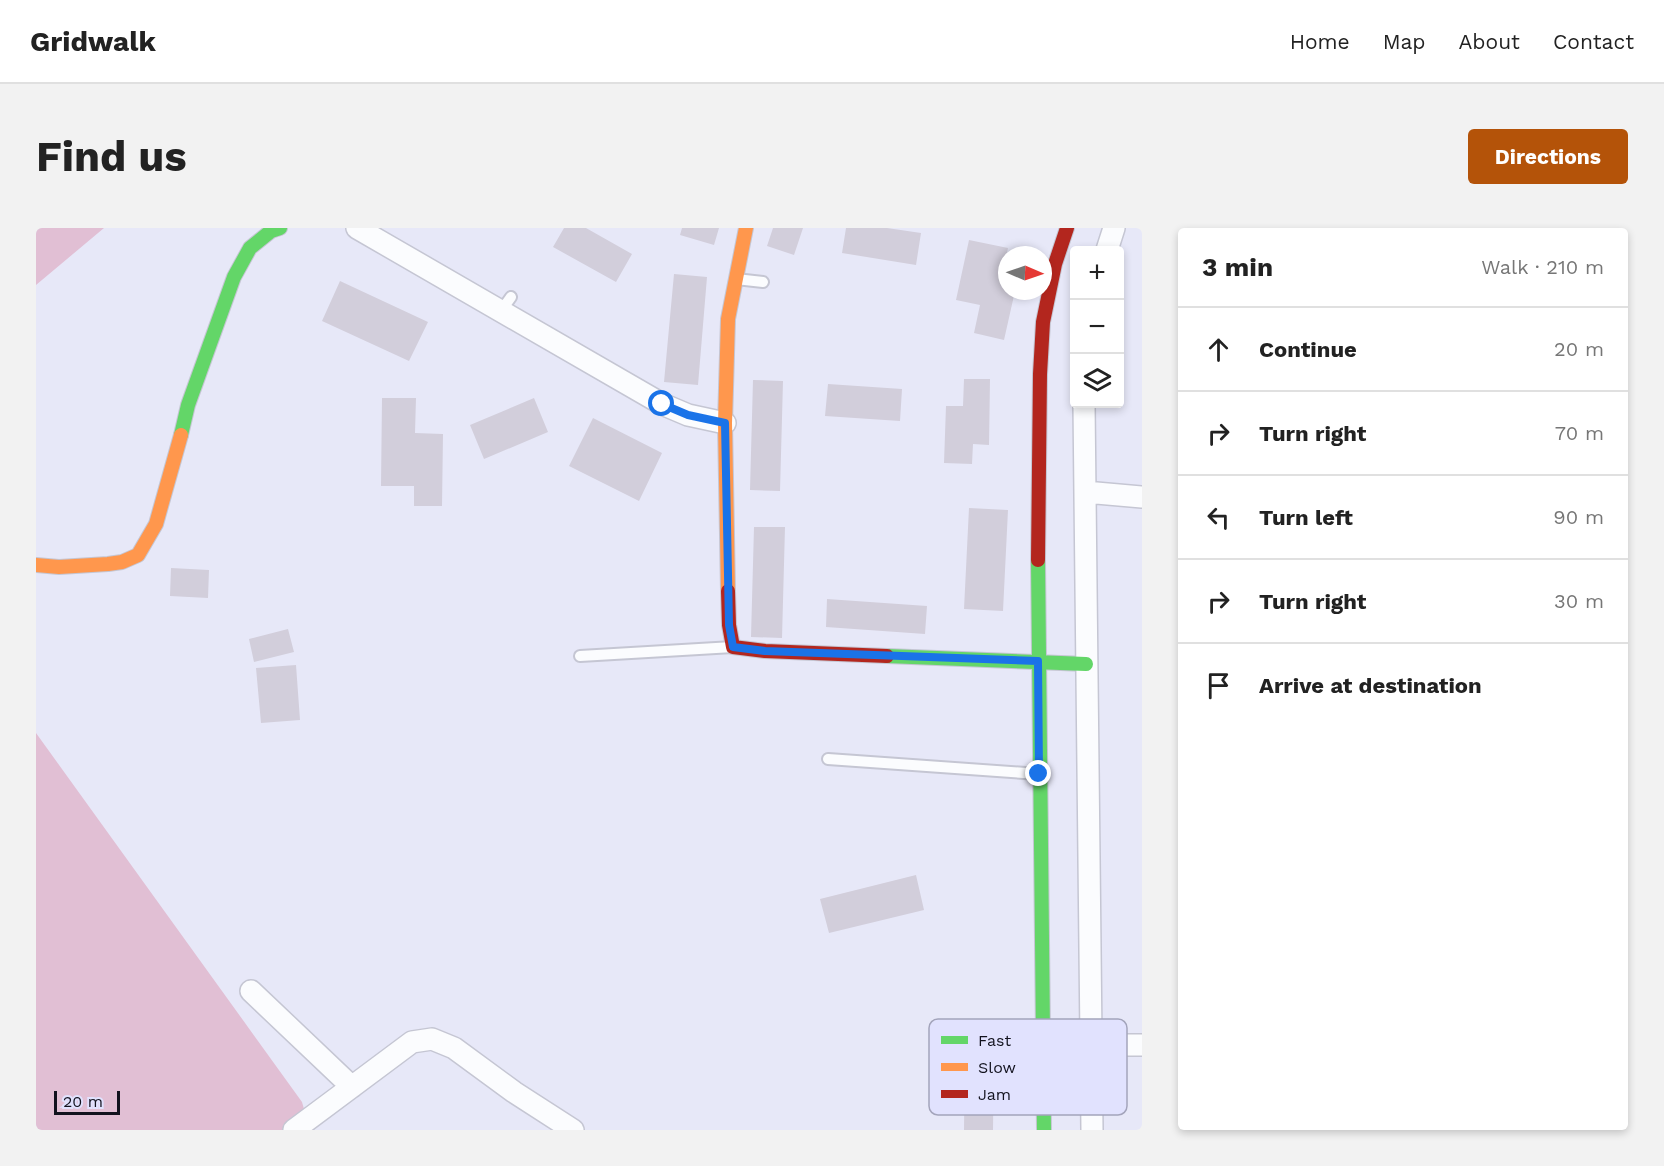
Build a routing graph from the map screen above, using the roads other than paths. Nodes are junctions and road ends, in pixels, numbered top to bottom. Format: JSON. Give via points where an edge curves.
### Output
{"nodes":[{"id":1,"x":280,"y":228,"type":"edge"},
{"id":2,"x":357,"y":228,"type":"edge"},
{"id":3,"x":746,"y":228,"type":"edge"},
{"id":4,"x":1067,"y":228,"type":"edge"},
{"id":5,"x":1114,"y":228,"type":"edge"},
{"id":6,"x":1108,"y":246,"type":"edge"},
{"id":7,"x":736,"y":279,"type":"junction"},
{"id":8,"x":763,"y":282,"type":"dead end"},
{"id":9,"x":1084,"y":408,"type":"edge"},
{"id":10,"x":725,"y":423,"type":"junction"},
{"id":11,"x":1085,"y":492,"type":"junction"},
{"id":12,"x":1142,"y":497,"type":"edge"},
{"id":13,"x":36,"y":565,"type":"edge"},
{"id":14,"x":733,"y":647,"type":"junction"},
{"id":15,"x":580,"y":656,"type":"dead end"},
{"id":16,"x":1038,"y":661,"type":"junction"},
{"id":17,"x":1086,"y":664,"type":"junction"},
{"id":18,"x":828,"y":759,"type":"dead end"},
{"id":19,"x":1039,"y":774,"type":"junction"},
{"id":20,"x":251,"y":991,"type":"dead end"},
{"id":21,"x":1042,"y":1019,"type":"edge"},
{"id":22,"x":1092,"y":1019,"type":"edge"},
{"id":23,"x":352,"y":1087,"type":"junction"},
{"id":24,"x":1044,"y":1115,"type":"edge"},
{"id":25,"x":294,"y":1130,"type":"edge"},
{"id":26,"x":573,"y":1130,"type":"edge"},
{"id":27,"x":1044,"y":1130,"type":"edge"}],
"edges":[{"from":1,"to":13,"type":"street","via":[[250,248],[234,277],[188,405],[156,524],[138,555],[108,564]]},
{"from":2,"to":10,"type":"street","via":[[506,304],[662,404],[688,415]]},
{"from":3,"to":7,"type":"street"},
{"from":4,"to":16,"type":"street","via":[[1043,322]]},
{"from":5,"to":6,"type":"street"},
{"from":7,"to":8,"type":"lane"},
{"from":7,"to":10,"type":"street","via":[[728,319]]},
{"from":9,"to":11,"type":"street"},
{"from":10,"to":14,"type":"street","via":[[729,625]]},
{"from":11,"to":12,"type":"street"},
{"from":11,"to":17,"type":"street"},
{"from":14,"to":15,"type":"lane"},
{"from":14,"to":16,"type":"street"},
{"from":16,"to":17,"type":"street"},
{"from":16,"to":19,"type":"street"},
{"from":17,"to":22,"type":"street"},
{"from":18,"to":19,"type":"lane"},
{"from":19,"to":21,"type":"street"},
{"from":20,"to":23,"type":"street"},
{"from":23,"to":25,"type":"street"},
{"from":23,"to":26,"type":"street","via":[[412,1042],[432,1040],[454,1048]]},
{"from":24,"to":27,"type":"street"}]}
